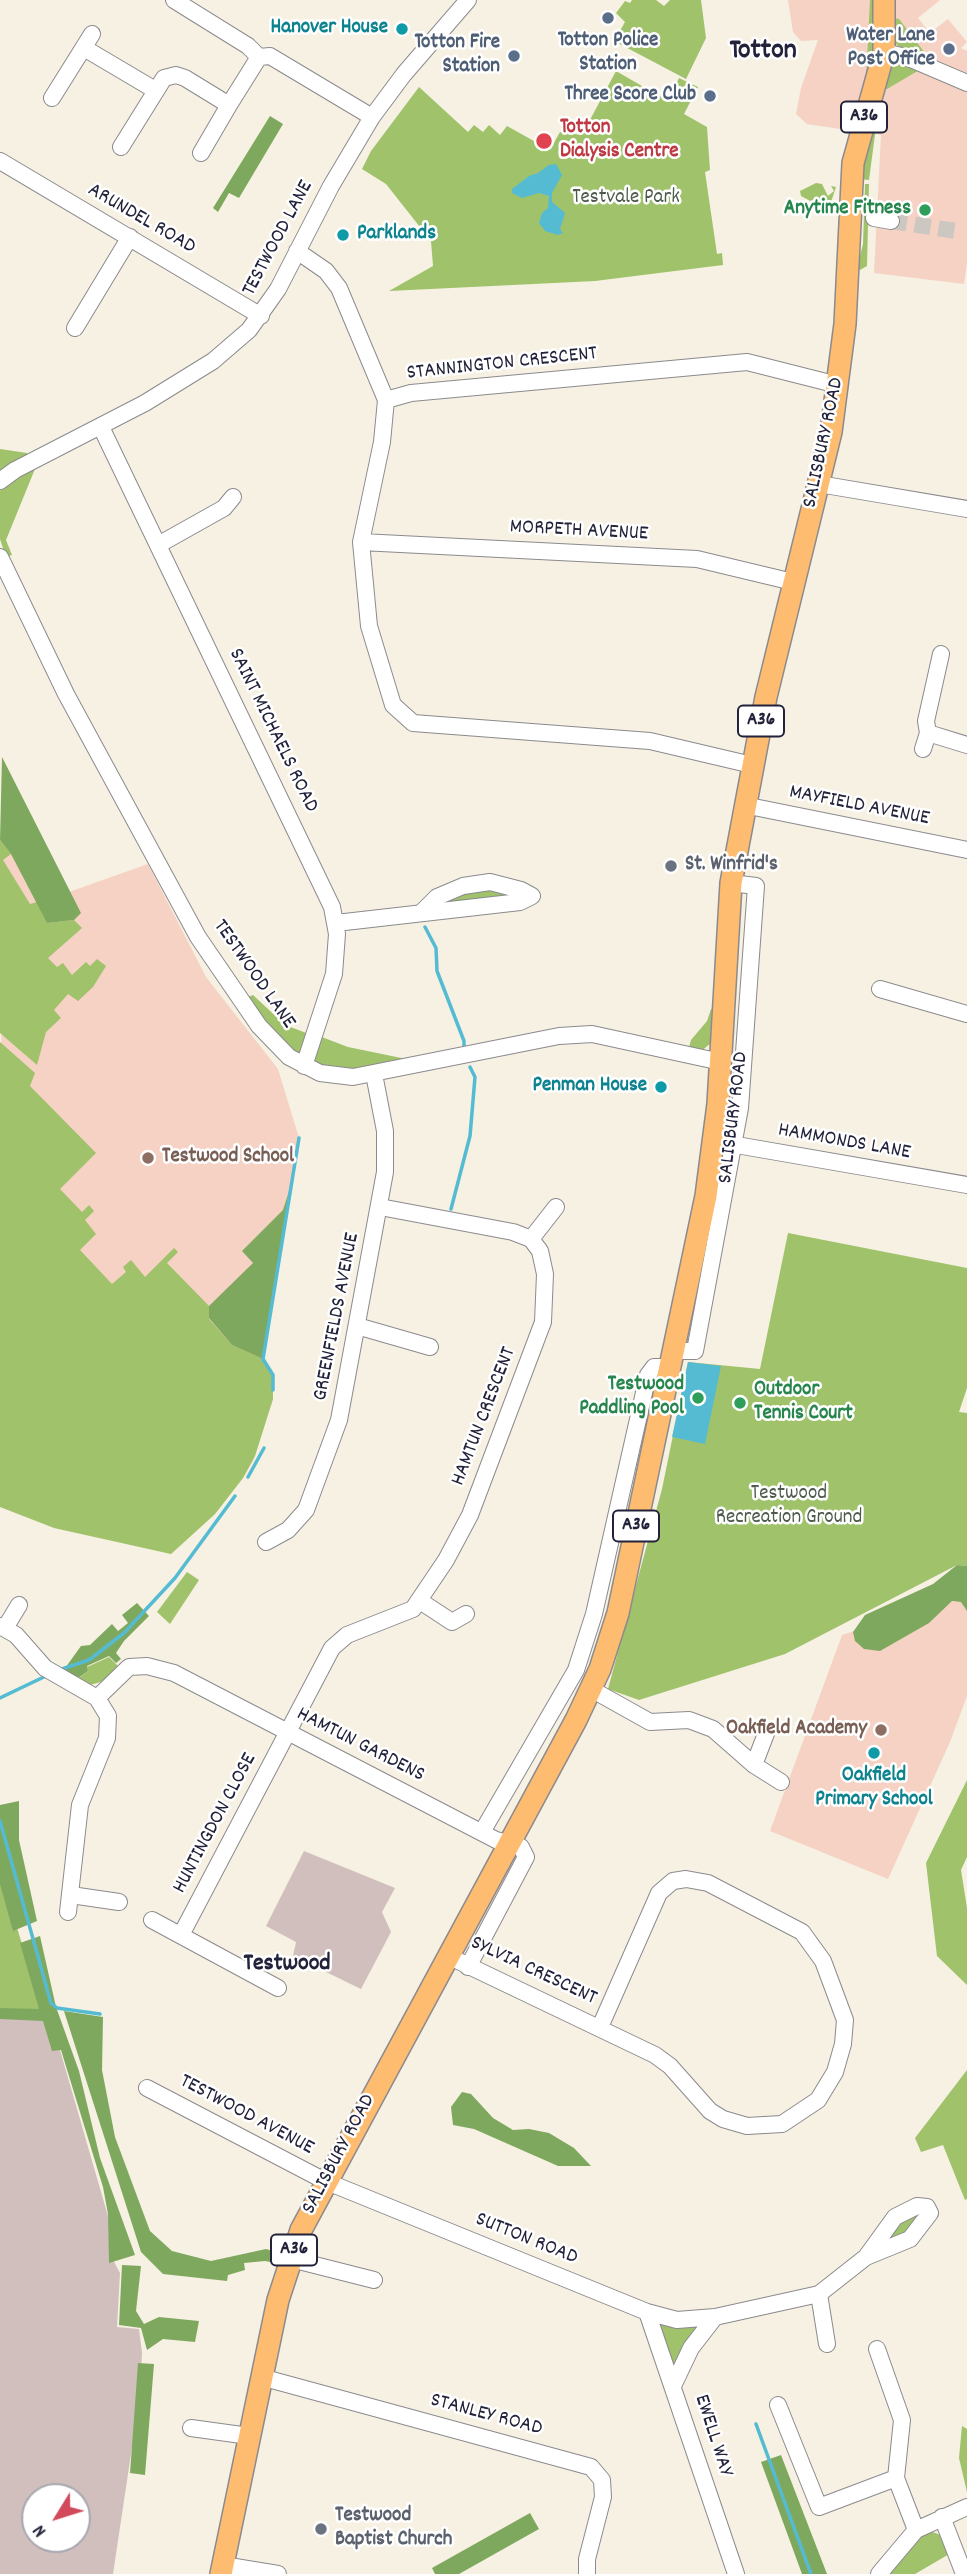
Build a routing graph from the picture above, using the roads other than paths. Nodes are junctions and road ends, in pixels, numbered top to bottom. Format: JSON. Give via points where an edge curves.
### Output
{"nodes":[{"id":1,"x":174,"y":0,"type":"edge"},
{"id":2,"x":468,"y":0,"type":"edge"},
{"id":3,"x":884,"y":0,"type":"edge"},
{"id":4,"x":884,"y":51,"type":"junction"},
{"id":5,"x":259,"y":57,"type":"junction"},
{"id":6,"x":967,"y":83,"type":"edge"},
{"id":7,"x":155,"y":90,"type":"junction"},
{"id":8,"x":52,"y":98,"type":"dead end"},
{"id":9,"x":229,"y":105,"type":"junction"},
{"id":10,"x":372,"y":117,"type":"junction"},
{"id":11,"x":121,"y":147,"type":"dead end"},
{"id":12,"x":201,"y":153,"type":"dead end"},
{"id":13,"x":0,"y":161,"type":"edge"},
{"id":14,"x":874,"y":218,"type":"dead end"},
{"id":15,"x":891,"y":221,"type":"tunnel mouth"},
{"id":16,"x":130,"y":237,"type":"junction"},
{"id":17,"x":296,"y":251,"type":"junction"},
{"id":18,"x":261,"y":316,"type":"junction"},
{"id":19,"x":75,"y":328,"type":"dead end"},
{"id":20,"x":838,"y":386,"type":"junction"},
{"id":21,"x":386,"y":400,"type":"junction"},
{"id":22,"x":101,"y":427,"type":"junction"},
{"id":23,"x":0,"y":481,"type":"edge"},
{"id":24,"x":819,"y":484,"type":"junction"},
{"id":25,"x":233,"y":497,"type":"dead end"},
{"id":26,"x":967,"y":509,"type":"edge"},
{"id":27,"x":361,"y":542,"type":"junction"},
{"id":28,"x":158,"y":545,"type":"junction"},
{"id":29,"x":0,"y":557,"type":"edge"},
{"id":30,"x":793,"y":582,"type":"junction"},
{"id":31,"x":941,"y":654,"type":"dead end"},
{"id":32,"x":967,"y":746,"type":"edge"},
{"id":33,"x":752,"y":765,"type":"junction"},
{"id":34,"x":744,"y":805,"type":"junction"},
{"id":35,"x":966,"y":847,"type":"edge"},
{"id":36,"x":731,"y":883,"type":"junction"},
{"id":37,"x":421,"y":913,"type":"junction"},
{"id":38,"x":336,"y":923,"type":"junction"},
{"id":39,"x":880,"y":989,"type":"dead end"},
{"id":40,"x":967,"y":1014,"type":"edge"},
{"id":41,"x":722,"y":1062,"type":"junction"},
{"id":42,"x":304,"y":1066,"type":"junction"},
{"id":43,"x":374,"y":1074,"type":"junction"},
{"id":44,"x":725,"y":1142,"type":"junction"},
{"id":45,"x":967,"y":1185,"type":"edge"},
{"id":46,"x":380,"y":1207,"type":"junction"},
{"id":47,"x":556,"y":1207,"type":"dead end"},
{"id":48,"x":531,"y":1239,"type":"junction"},
{"id":49,"x":357,"y":1326,"type":"junction"},
{"id":50,"x":430,"y":1348,"type":"dead end"},
{"id":51,"x":672,"y":1359,"type":"junction"},
{"id":52,"x":266,"y":1542,"type":"dead end"},
{"id":53,"x":419,"y":1601,"type":"junction"},
{"id":54,"x":19,"y":1605,"type":"dead end"},
{"id":55,"x":457,"y":1624,"type":"dead end"},
{"id":56,"x":3,"y":1627,"type":"edge"},
{"id":57,"x":591,"y":1689,"type":"junction"},
{"id":58,"x":97,"y":1698,"type":"junction"},
{"id":59,"x":767,"y":1731,"type":"dead end"},
{"id":60,"x":288,"y":1733,"type":"junction"},
{"id":61,"x":754,"y":1765,"type":"junction"},
{"id":62,"x":780,"y":1782,"type":"dead end"},
{"id":63,"x":482,"y":1832,"type":"junction"},
{"id":64,"x":509,"y":1844,"type":"junction"},
{"id":65,"x":71,"y":1895,"type":"junction"},
{"id":66,"x":119,"y":1902,"type":"dead end"},
{"id":67,"x":68,"y":1912,"type":"dead end"},
{"id":68,"x":152,"y":1920,"type":"dead end"},
{"id":69,"x":181,"y":1935,"type":"junction"},
{"id":70,"x":448,"y":1956,"type":"junction"},
{"id":71,"x":468,"y":1967,"type":"junction"},
{"id":72,"x":278,"y":1988,"type":"dead end"},
{"id":73,"x":600,"y":2027,"type":"junction"},
{"id":74,"x":147,"y":2088,"type":"dead end"},
{"id":75,"x":325,"y":2181,"type":"junction"},
{"id":76,"x":866,"y":2258,"type":"dead end"},
{"id":77,"x":291,"y":2259,"type":"junction"},
{"id":78,"x":373,"y":2280,"type":"dead end"},
{"id":79,"x":819,"y":2294,"type":"junction"},
{"id":80,"x":647,"y":2312,"type":"junction"},
{"id":81,"x":715,"y":2317,"type":"junction"},
{"id":82,"x":827,"y":2344,"type":"dead end"},
{"id":83,"x":877,"y":2349,"type":"dead end"},
{"id":84,"x":261,"y":2377,"type":"junction"},
{"id":85,"x":674,"y":2386,"type":"junction"},
{"id":86,"x":778,"y":2405,"type":"dead end"},
{"id":87,"x":191,"y":2428,"type":"dead end"},
{"id":88,"x":249,"y":2437,"type":"junction"},
{"id":89,"x":895,"y":2478,"type":"junction"},
{"id":90,"x":967,"y":2507,"type":"edge"},
{"id":91,"x":942,"y":2517,"type":"junction"},
{"id":92,"x":916,"y":2530,"type":"junction"},
{"id":93,"x":222,"y":2569,"type":"edge"},
{"id":94,"x":278,"y":2574,"type":"edge"},
{"id":95,"x":587,"y":2574,"type":"edge"},
{"id":96,"x":736,"y":2574,"type":"edge"},
{"id":97,"x":879,"y":2574,"type":"edge"},
{"id":98,"x":964,"y":2574,"type":"edge"}],
"edges":[{"from":1,"to":5,"type":"street"},
{"from":2,"to":10,"type":"street","name":"TESTWOOD LANE"},
{"from":3,"to":4,"type":"main road","name":"SALISBURY ROAD","number":"A36"},
{"from":4,"to":6,"type":"street"},
{"from":4,"to":20,"type":"main road","name":"SALISBURY ROAD","number":"A36","via":[[853,163]]},
{"from":5,"to":9,"type":"street"},
{"from":5,"to":10,"type":"street","via":[[272,57]]},
{"from":7,"to":8,"type":"street","via":[[88,41]]},
{"from":7,"to":9,"type":"street","via":[[164,78],[176,75]]},
{"from":7,"to":11,"type":"street"},
{"from":9,"to":12,"type":"street"},
{"from":10,"to":17,"type":"street","name":"TESTWOOD LANE"},
{"from":13,"to":16,"type":"street","name":"ARUNDEL ROAD"},
{"from":14,"to":15,"type":"street"},
{"from":16,"to":18,"type":"street","name":"ARUNDEL ROAD"},
{"from":16,"to":19,"type":"street"},
{"from":17,"to":18,"type":"street","name":"TESTWOOD LANE"},
{"from":17,"to":21,"type":"street","via":[[326,271],[339,288]]},
{"from":18,"to":22,"type":"street","name":"TESTWOOD LANE","via":[[213,362]]},
{"from":20,"to":21,"type":"street","name":"STANNINGTON CRESCENT","via":[[747,362],[411,393]]},
{"from":20,"to":24,"type":"main road","name":"SALISBURY ROAD","number":"A36"},
{"from":21,"to":27,"type":"street","name":"STANNINGTON CRESCENT"},
{"from":22,"to":23,"type":"street","name":"TESTWOOD LANE"},
{"from":22,"to":28,"type":"street","name":"SAINT MICHAELS ROAD"},
{"from":24,"to":26,"type":"street"},
{"from":24,"to":30,"type":"main road","name":"SALISBURY ROAD","number":"A36"},
{"from":25,"to":28,"type":"street","via":[[224,508]]},
{"from":27,"to":30,"type":"street","name":"MORPETH AVENUE","via":[[697,559]]},
{"from":27,"to":33,"type":"street","name":"STANNINGTON CRESCENT","via":[[376,657],[393,705],[413,723],[650,741]]},
{"from":28,"to":38,"type":"street","name":"SAINT MICHAELS ROAD","via":[[320,878]]},
{"from":29,"to":42,"type":"street","name":"TESTWOOD LANE","via":[[63,690],[208,953],[270,1039]]},
{"from":30,"to":33,"type":"main road","name":"SALISBURY ROAD","number":"A36"},
{"from":31,"to":32,"type":"street","via":[[926,741]]},
{"from":33,"to":34,"type":"main road","name":"SALISBURY ROAD","number":"A36"},
{"from":34,"to":35,"type":"street","name":"MAYFIELD AVENUE"},
{"from":34,"to":36,"type":"main road","name":"SALISBURY ROAD","number":"A36"},
{"from":36,"to":41,"type":"main road","name":"SALISBURY ROAD","number":"A36"},
{"from":36,"to":44,"type":"street","name":"SALISBURY ROAD","via":[[756,886],[740,1108]]},
{"from":37,"to":37,"type":"street","via":[[437,897],[463,886],[490,882],[532,896],[520,902]]},
{"from":37,"to":38,"type":"street"},
{"from":38,"to":42,"type":"street","name":"SAINT MICHAELS ROAD","via":[[334,974]]},
{"from":39,"to":40,"type":"street"},
{"from":41,"to":43,"type":"street","name":"TESTWOOD LANE","via":[[578,1034]]},
{"from":41,"to":44,"type":"main road","name":"SALISBURY ROAD","number":"A36"},
{"from":42,"to":43,"type":"street","name":"TESTWOOD LANE","via":[[335,1077]]},
{"from":43,"to":46,"type":"street","name":"GREENFIELDS AVENUE","via":[[386,1143]]},
{"from":44,"to":45,"type":"street","name":"HAMMONDS LANE"},
{"from":44,"to":51,"type":"main road","name":"SALISBURY ROAD","number":"A36"},
{"from":46,"to":48,"type":"street"},
{"from":46,"to":49,"type":"street","name":"GREENFIELDS AVENUE"},
{"from":47,"to":48,"type":"street"},
{"from":48,"to":53,"type":"street","name":"HAMTUN CRESCENT","via":[[540,1251],[546,1282],[541,1329],[470,1515]]},
{"from":49,"to":50,"type":"street"},
{"from":49,"to":52,"type":"street","name":"GREENFIELDS AVENUE","via":[[337,1429],[310,1502],[295,1524]]},
{"from":51,"to":57,"type":"main road","name":"SALISBURY ROAD","number":"A36","via":[[618,1613]]},
{"from":51,"to":63,"type":"street","via":[[648,1375],[594,1614],[576,1670]]},
{"from":53,"to":55,"type":"street"},
{"from":53,"to":60,"type":"street","name":"HAMTUN CRESCENT","via":[[402,1616],[336,1643]]},
{"from":54,"to":56,"type":"street"},
{"from":56,"to":58,"type":"street","via":[[45,1668]]},
{"from":57,"to":61,"type":"street","via":[[650,1722],[690,1720],[712,1729]]},
{"from":57,"to":64,"type":"main road","name":"SALISBURY ROAD","number":"A36"},
{"from":58,"to":60,"type":"street","name":"HAMTUN GARDENS","via":[[134,1665],[159,1668]]},
{"from":58,"to":65,"type":"street","via":[[108,1716],[109,1730],[80,1805]]},
{"from":59,"to":61,"type":"street"},
{"from":60,"to":63,"type":"street","name":"HAMTUN GARDENS"},
{"from":60,"to":69,"type":"street","name":"HUNTINGDON CLOSE"},
{"from":61,"to":62,"type":"street"},
{"from":63,"to":64,"type":"street","name":"HAMTUN GARDENS"},
{"from":64,"to":70,"type":"main road","name":"SALISBURY ROAD","number":"A36"},
{"from":64,"to":71,"type":"street","via":[[521,1847],[526,1857]]},
{"from":65,"to":66,"type":"street"},
{"from":65,"to":67,"type":"street"},
{"from":68,"to":69,"type":"street"},
{"from":69,"to":72,"type":"street"},
{"from":70,"to":71,"type":"street","name":"SYLVIA CRESCENT"},
{"from":70,"to":75,"type":"main road","name":"SALISBURY ROAD","number":"A36"},
{"from":71,"to":73,"type":"street","name":"SYLVIA CRESCENT"},
{"from":73,"to":73,"type":"street","name":"SYLVIA CRESCENT","via":[[659,1893],[673,1881],[686,1879],[708,1883],[802,1932],[823,1961],[845,2021],[840,2055],[824,2094],[791,2120],[767,2127],[723,2119],[703,2105],[663,2061]]},
{"from":74,"to":75,"type":"street","name":"TESTWOOD AVENUE"},
{"from":75,"to":77,"type":"main road","name":"SALISBURY ROAD","number":"A36"},
{"from":75,"to":80,"type":"street","name":"SUTTON ROAD"},
{"from":76,"to":79,"type":"street"},
{"from":77,"to":78,"type":"street"},
{"from":77,"to":84,"type":"main road","name":"SALISBURY ROAD","number":"A36"},
{"from":79,"to":81,"type":"street","name":"SUTTON ROAD"},
{"from":79,"to":82,"type":"street"},
{"from":80,"to":81,"type":"street","name":"SUTTON ROAD","via":[[677,2320]]},
{"from":80,"to":85,"type":"street","name":"EWELL WAY"},
{"from":81,"to":85,"type":"street","via":[[691,2348]]},
{"from":83,"to":89,"type":"street","via":[[902,2420]]},
{"from":84,"to":88,"type":"main road","name":"SALISBURY ROAD","number":"A36"},
{"from":84,"to":95,"type":"street","name":"STANLEY ROAD","via":[[591,2467],[602,2480],[603,2497]]},
{"from":85,"to":96,"type":"street","name":"EWELL WAY"},
{"from":86,"to":89,"type":"street","via":[[819,2507]]},
{"from":87,"to":88,"type":"street"},
{"from":88,"to":93,"type":"main road","name":"SALISBURY ROAD","number":"A36"},
{"from":89,"to":92,"type":"street"},
{"from":90,"to":91,"type":"street"},
{"from":91,"to":92,"type":"street"},
{"from":91,"to":98,"type":"street"},
{"from":92,"to":97,"type":"street"},
{"from":93,"to":94,"type":"street"}]}
